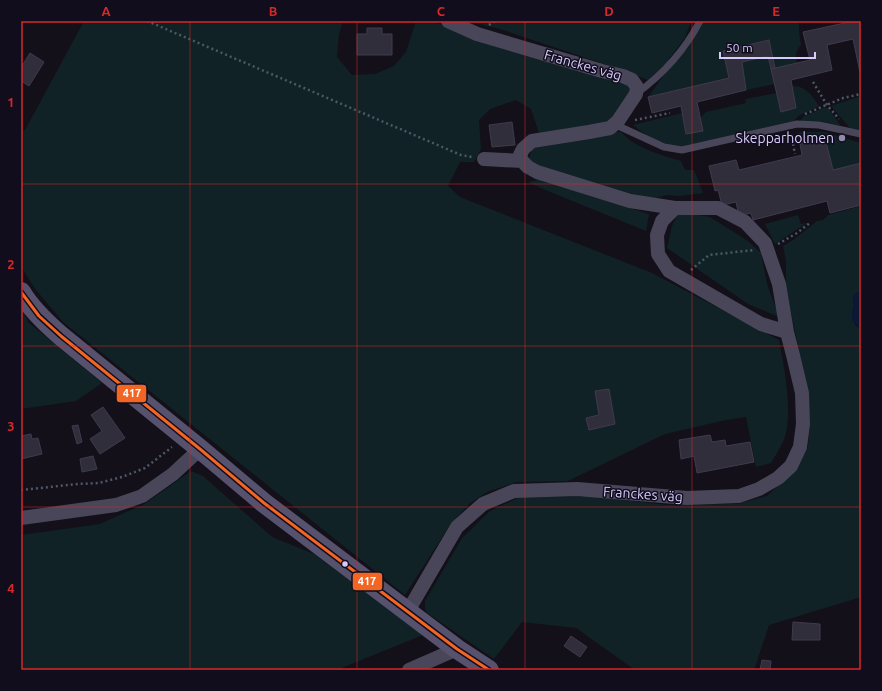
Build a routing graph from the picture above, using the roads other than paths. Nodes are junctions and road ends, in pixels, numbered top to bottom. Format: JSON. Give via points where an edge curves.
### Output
{"nodes":[{"id":1,"x":448,"y":21,"type":"edge"},
{"id":2,"x":700,"y":21,"type":"edge"},
{"id":3,"x":636,"y":94,"type":"junction"},
{"id":4,"x":614,"y":124,"type":"junction"},
{"id":5,"x":861,"y":134,"type":"edge"},
{"id":6,"x":484,"y":159,"type":"road end"},
{"id":7,"x":522,"y":161,"type":"junction"},
{"id":8,"x":675,"y":208,"type":"junction"},
{"id":9,"x":21,"y":292,"type":"edge"},
{"id":10,"x":787,"y":332,"type":"junction"},
{"id":11,"x":200,"y":449,"type":"junction"},
{"id":12,"x":21,"y":518,"type":"edge"},
{"id":13,"x":408,"y":610,"type":"junction"},
{"id":14,"x":457,"y":648,"type":"junction"},
{"id":15,"x":409,"y":670,"type":"edge"},
{"id":16,"x":489,"y":670,"type":"edge"}],
"edges":[{"from":1,"to":3,"type":"street","name":"Franckes väg","via":[[477,34],[623,76],[632,80],[637,87]]},
{"from":2,"to":3,"type":"lane","via":[[680,52],[652,83]]},
{"from":3,"to":4,"type":"street","name":"Franckes väg"},
{"from":4,"to":5,"type":"lane","via":[[664,147],[682,150],[797,124],[819,125]]},
{"from":4,"to":7,"type":"street","via":[[610,128],[532,141],[520,155]]},
{"from":6,"to":7,"type":"street"},
{"from":7,"to":8,"type":"street","name":"Franckes väg","via":[[537,172],[623,199]]},
{"from":8,"to":10,"type":"street","name":"Franckes väg","via":[[718,208],[745,222],[765,244],[778,284]]},
{"from":8,"to":10,"type":"street","via":[[662,221],[657,235],[658,254],[670,271],[761,324]]},
{"from":9,"to":11,"type":"street","via":[[39,316],[61,336]]},
{"from":10,"to":13,"type":"street","name":"Franckes väg","via":[[802,393],[804,424],[800,447],[791,466],[778,478],[759,489],[739,496],[687,498],[577,489],[514,491],[483,504],[457,527]]},
{"from":11,"to":12,"type":"street","via":[[173,474],[142,496],[116,505]]},
{"from":11,"to":13,"type":"street","via":[[264,503]]},
{"from":13,"to":14,"type":"street"},
{"from":14,"to":15,"type":"street"},
{"from":14,"to":16,"type":"street"}]}
